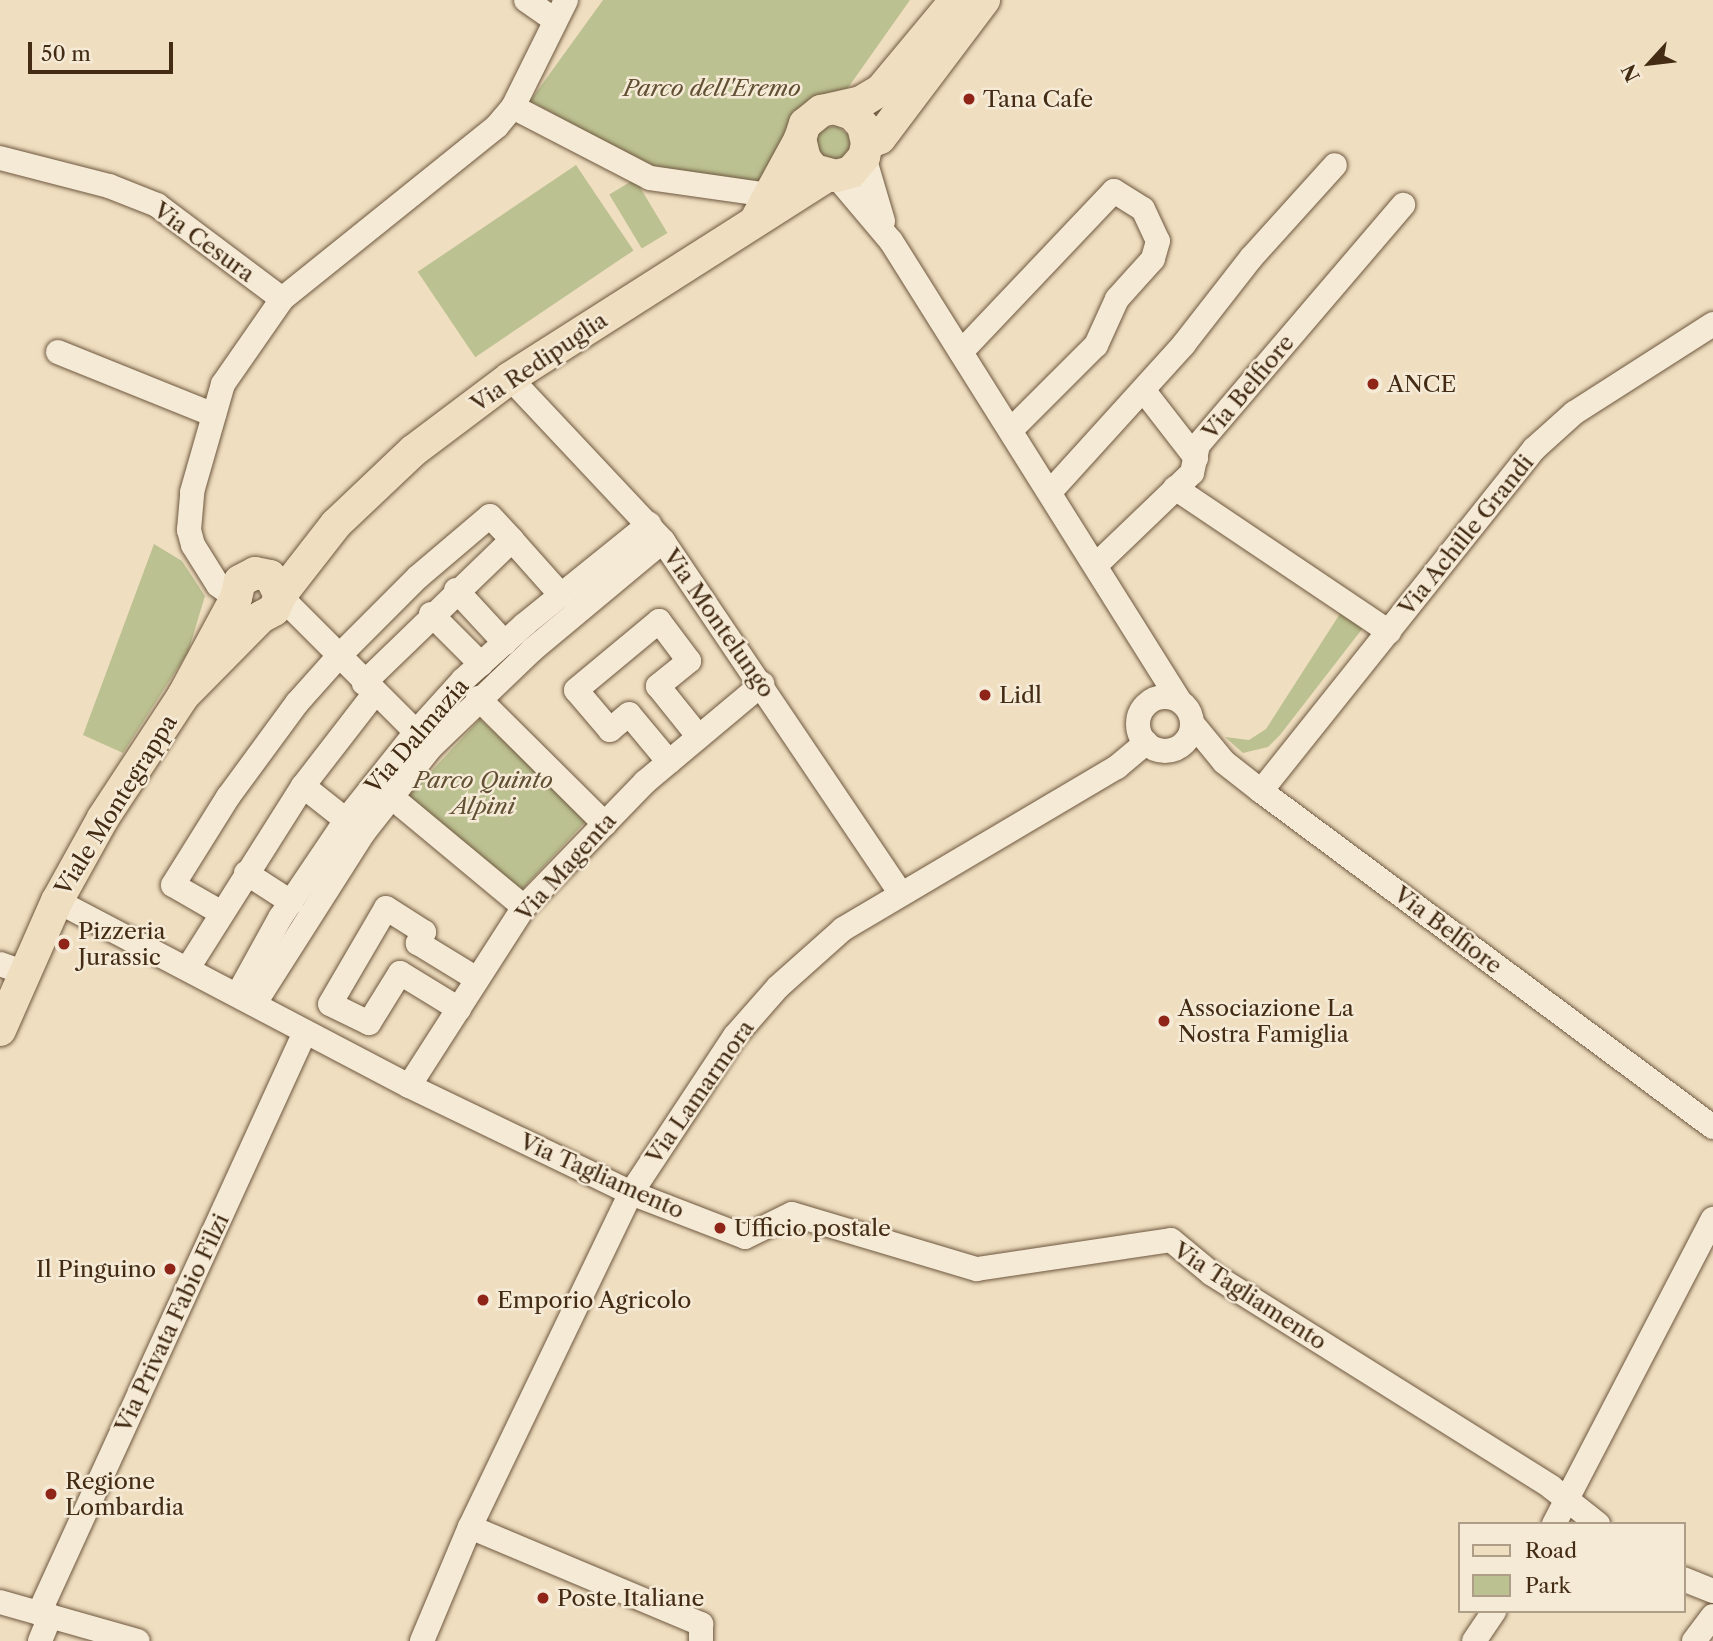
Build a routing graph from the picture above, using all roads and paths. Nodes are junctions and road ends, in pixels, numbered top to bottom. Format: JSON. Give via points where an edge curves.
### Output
{"nodes":[{"id":1,"x":526,"y":0,"type":"edge"},
{"id":2,"x":956,"y":0,"type":"edge"},
{"id":3,"x":984,"y":0,"type":"edge"},
{"id":4,"x":560,"y":10,"type":"edge"},
{"id":5,"x":513,"y":107,"type":"junction"},
{"id":6,"x":836,"y":109,"type":"junction"},
{"id":7,"x":800,"y":139,"type":"junction"},
{"id":8,"x":866,"y":150,"type":"junction"},
{"id":9,"x":0,"y":158,"type":"edge"},
{"id":10,"x":1335,"y":165,"type":"dead end"},
{"id":11,"x":831,"y":176,"type":"junction"},
{"id":12,"x":1403,"y":205,"type":"dead end"},
{"id":13,"x":763,"y":207,"type":"junction"},
{"id":14,"x":891,"y":241,"type":"junction"},
{"id":15,"x":282,"y":299,"type":"junction"},
{"id":16,"x":1713,"y":324,"type":"edge"},
{"id":17,"x":58,"y":352,"type":"dead end"},
{"id":18,"x":961,"y":352,"type":"junction"},
{"id":19,"x":510,"y":378,"type":"junction"},
{"id":20,"x":1144,"y":391,"type":"junction"},
{"id":21,"x":214,"y":415,"type":"junction"},
{"id":22,"x":1011,"y":430,"type":"junction"},
{"id":23,"x":1196,"y":458,"type":"junction"},
{"id":24,"x":1174,"y":488,"type":"junction"},
{"id":25,"x":1050,"y":492,"type":"junction"},
{"id":26,"x":656,"y":533,"type":"junction"},
{"id":27,"x":512,"y":540,"type":"junction"},
{"id":28,"x":1096,"y":565,"type":"junction"},
{"id":29,"x":456,"y":590,"type":"junction"},
{"id":30,"x":257,"y":592,"type":"junction"},
{"id":31,"x":561,"y":595,"type":"junction"},
{"id":32,"x":432,"y":614,"type":"junction"},
{"id":33,"x":1389,"y":632,"type":"junction"},
{"id":34,"x":505,"y":643,"type":"junction"},
{"id":35,"x":332,"y":652,"type":"junction"},
{"id":36,"x":481,"y":664,"type":"junction"},
{"id":37,"x":762,"y":684,"type":"junction"},
{"id":38,"x":370,"y":688,"type":"junction"},
{"id":39,"x":478,"y":698,"type":"junction"},
{"id":40,"x":1178,"y":700,"type":"junction"},
{"id":41,"x":1192,"y":723,"type":"junction"},
{"id":42,"x":699,"y":737,"type":"junction"},
{"id":43,"x":424,"y":739,"type":"junction"},
{"id":44,"x":1146,"y":743,"type":"junction"},
{"id":45,"x":669,"y":762,"type":"junction"},
{"id":46,"x":303,"y":786,"type":"junction"},
{"id":47,"x":1261,"y":791,"type":"junction"},
{"id":48,"x":390,"y":795,"type":"junction"},
{"id":49,"x":346,"y":820,"type":"junction"},
{"id":50,"x":605,"y":824,"type":"junction"},
{"id":51,"x":246,"y":873,"type":"junction"},
{"id":52,"x":900,"y":892,"type":"junction"},
{"id":53,"x":57,"y":901,"type":"junction"},
{"id":54,"x":291,"y":902,"type":"junction"},
{"id":55,"x":524,"y":907,"type":"junction"},
{"id":56,"x":220,"y":912,"type":"junction"},
{"id":57,"x":188,"y":968,"type":"junction"},
{"id":58,"x":12,"y":969,"type":"edge"},
{"id":59,"x":477,"y":979,"type":"junction"},
{"id":60,"x":246,"y":998,"type":"junction"},
{"id":61,"x":458,"y":1009,"type":"junction"},
{"id":62,"x":0,"y":1030,"type":"edge"},
{"id":63,"x":305,"y":1032,"type":"junction"},
{"id":64,"x":409,"y":1086,"type":"junction"},
{"id":65,"x":1713,"y":1127,"type":"edge"},
{"id":66,"x":631,"y":1193,"type":"junction"},
{"id":67,"x":1713,"y":1219,"type":"edge"},
{"id":68,"x":1569,"y":1503,"type":"junction"},
{"id":69,"x":1555,"y":1522,"type":"edge"},
{"id":70,"x":1595,"y":1522,"type":"edge"},
{"id":71,"x":470,"y":1527,"type":"junction"},
{"id":72,"x":1685,"y":1580,"type":"edge"},
{"id":73,"x":1713,"y":1591,"type":"edge"},
{"id":74,"x":0,"y":1602,"type":"edge"},
{"id":75,"x":1493,"y":1613,"type":"edge"},
{"id":76,"x":45,"y":1614,"type":"junction"},
{"id":77,"x":1713,"y":1616,"type":"edge"},
{"id":78,"x":40,"y":1641,"type":"edge"},
{"id":79,"x":138,"y":1641,"type":"edge"},
{"id":80,"x":422,"y":1641,"type":"edge"},
{"id":81,"x":701,"y":1641,"type":"edge"},
{"id":82,"x":1474,"y":1641,"type":"edge"},
{"id":83,"x":1694,"y":1641,"type":"edge"}],
"edges":[{"from":1,"to":4,"type":"street"},
{"from":2,"to":6,"type":"main road","via":[[881,90]]},
{"from":3,"to":8,"type":"main road","via":[[880,138]]},
{"from":4,"to":5,"type":"street"},
{"from":5,"to":13,"type":"street","via":[[650,178]]},
{"from":5,"to":15,"type":"street","via":[[468,152]]},
{"from":6,"to":7,"type":"main road","via":[[821,111],[805,124]]},
{"from":6,"to":8,"type":"main road","via":[[852,114],[863,126]]},
{"from":7,"to":11,"type":"main road","via":[[805,159]]},
{"from":7,"to":13,"type":"main road","name":"Via Redipuglia"},
{"from":8,"to":11,"type":"main road","via":[[851,172]]},
{"from":8,"to":14,"type":"street"},
{"from":9,"to":15,"type":"street","name":"Via Cesura","via":[[109,186],[157,205]]},
{"from":10,"to":20,"type":"street","via":[[1251,258]]},
{"from":11,"to":13,"type":"main road","name":"Via Redipuglia"},
{"from":11,"to":14,"type":"street"},
{"from":12,"to":23,"type":"street","name":"Via Belfiore","via":[[1198,445]]},
{"from":13,"to":19,"type":"main road","name":"Via Redipuglia"},
{"from":14,"to":18,"type":"street"},
{"from":15,"to":21,"type":"street","via":[[223,384]]},
{"from":16,"to":33,"type":"street","name":"Via Achille Grandi","via":[[1574,413],[1534,449]]},
{"from":17,"to":21,"type":"street"},
{"from":18,"to":22,"type":"street"},
{"from":18,"to":22,"type":"street","via":[[1114,191],[1143,209],[1158,241],[1153,259],[1117,299],[1097,345]]},
{"from":19,"to":26,"type":"street","name":"Via Montelungo"},
{"from":19,"to":30,"type":"main road","name":"Via Redipuglia","via":[[413,451]]},
{"from":20,"to":23,"type":"street"},
{"from":20,"to":25,"type":"street"},
{"from":21,"to":30,"type":"street","via":[[191,502],[189,530],[218,585]]},
{"from":22,"to":25,"type":"street"},
{"from":23,"to":24,"type":"street","name":"Via Belfiore","via":[[1192,473]]},
{"from":24,"to":28,"type":"street","name":"Via Belfiore"},
{"from":24,"to":33,"type":"street"},
{"from":25,"to":28,"type":"street"},
{"from":26,"to":31,"type":"street","name":"Via Dalmazia"},
{"from":26,"to":37,"type":"street","name":"Via Montelungo"},
{"from":26,"to":39,"type":"street","name":"Via Dalmazia"},
{"from":27,"to":29,"type":"street"},
{"from":27,"to":31,"type":"street"},
{"from":27,"to":35,"type":"street","via":[[490,516]]},
{"from":28,"to":40,"type":"street"},
{"from":29,"to":32,"type":"street"},
{"from":29,"to":34,"type":"street"},
{"from":30,"to":35,"type":"street"},
{"from":30,"to":53,"type":"main road","name":"Viale Montegrappa","via":[[103,818]]},
{"from":31,"to":34,"type":"street","name":"Via Dalmazia"},
{"from":32,"to":36,"type":"street"},
{"from":32,"to":38,"type":"street"},
{"from":33,"to":47,"type":"street","name":"Via Achille Grandi"},
{"from":34,"to":36,"type":"street","name":"Via Dalmazia"},
{"from":35,"to":38,"type":"street"},
{"from":35,"to":56,"type":"street","via":[[173,885]]},
{"from":36,"to":43,"type":"street","name":"Via Dalmazia"},
{"from":37,"to":42,"type":"street","name":"Via Magenta"},
{"from":37,"to":52,"type":"street","name":"Via Montelungo"},
{"from":38,"to":43,"type":"street"},
{"from":38,"to":46,"type":"street"},
{"from":39,"to":43,"type":"street","name":"Via Dalmazia"},
{"from":39,"to":50,"type":"street"},
{"from":40,"to":41,"type":"street"},
{"from":40,"to":44,"type":"street","via":[[1160,697],[1145,705],[1138,720]]},
{"from":41,"to":44,"type":"street","via":[[1180,747],[1162,751]]},
{"from":41,"to":47,"type":"street","name":"Via Belfiore","via":[[1224,762]]},
{"from":42,"to":45,"type":"street","name":"Via Magenta"},
{"from":42,"to":45,"type":"street","via":[[658,686],[689,662],[659,621],[576,690],[610,730],[629,714]]},
{"from":43,"to":48,"type":"street","name":"Via Dalmazia"},
{"from":43,"to":49,"type":"street","name":"Via Dalmazia"},
{"from":44,"to":52,"type":"street","name":"Via Lamarmora","via":[[1117,767]]},
{"from":45,"to":50,"type":"street","name":"Via Magenta"},
{"from":46,"to":49,"type":"street"},
{"from":46,"to":51,"type":"street"},
{"from":47,"to":65,"type":"street","name":"Via Belfiore"},
{"from":48,"to":55,"type":"street"},
{"from":48,"to":60,"type":"street","name":"Via Dalmazia"},
{"from":49,"to":54,"type":"street","name":"Via Dalmazia"},
{"from":50,"to":55,"type":"street","name":"Via Magenta"},
{"from":51,"to":54,"type":"street"},
{"from":51,"to":56,"type":"street"},
{"from":52,"to":66,"type":"street","name":"Via Lamarmora","via":[[843,929],[778,987],[735,1036]]},
{"from":53,"to":57,"type":"street","name":"Via Tagliamento"},
{"from":53,"to":58,"type":"main road","name":"Viale Montegrappa"},
{"from":54,"to":60,"type":"street","name":"Via Dalmazia"},
{"from":55,"to":59,"type":"street","name":"Via Magenta"},
{"from":56,"to":57,"type":"street"},
{"from":57,"to":60,"type":"street","name":"Via Tagliamento"},
{"from":58,"to":62,"type":"main road","name":"Viale Montegrappa"},
{"from":59,"to":61,"type":"street","name":"Via Magenta"},
{"from":59,"to":61,"type":"street","via":[[418,943],[424,932],[386,908],[330,1004],[369,1023],[400,973]]},
{"from":60,"to":63,"type":"street","name":"Via Tagliamento"},
{"from":61,"to":64,"type":"street","name":"Via Magenta"},
{"from":63,"to":64,"type":"street","name":"Via Tagliamento"},
{"from":63,"to":76,"type":"street","name":"Via Privata Fabio Filzi"},
{"from":64,"to":66,"type":"street","name":"Via Tagliamento"},
{"from":66,"to":68,"type":"street","name":"Via Tagliamento","via":[[745,1237],[792,1214],[977,1269],[1171,1240],[1212,1274]]},
{"from":66,"to":71,"type":"street","name":"Via Lamarmora"},
{"from":67,"to":68,"type":"street"},
{"from":68,"to":69,"type":"street"},
{"from":68,"to":70,"type":"street","name":"Via Tagliamento"},
{"from":71,"to":80,"type":"street","name":"Via Lamarmora"},
{"from":71,"to":81,"type":"street","via":[[701,1624]]},
{"from":72,"to":73,"type":"street"},
{"from":74,"to":76,"type":"street"},
{"from":75,"to":82,"type":"street"},
{"from":76,"to":78,"type":"street","name":"Via Privata Fabio Filzi"},
{"from":76,"to":79,"type":"street"},
{"from":77,"to":83,"type":"street"}]}
